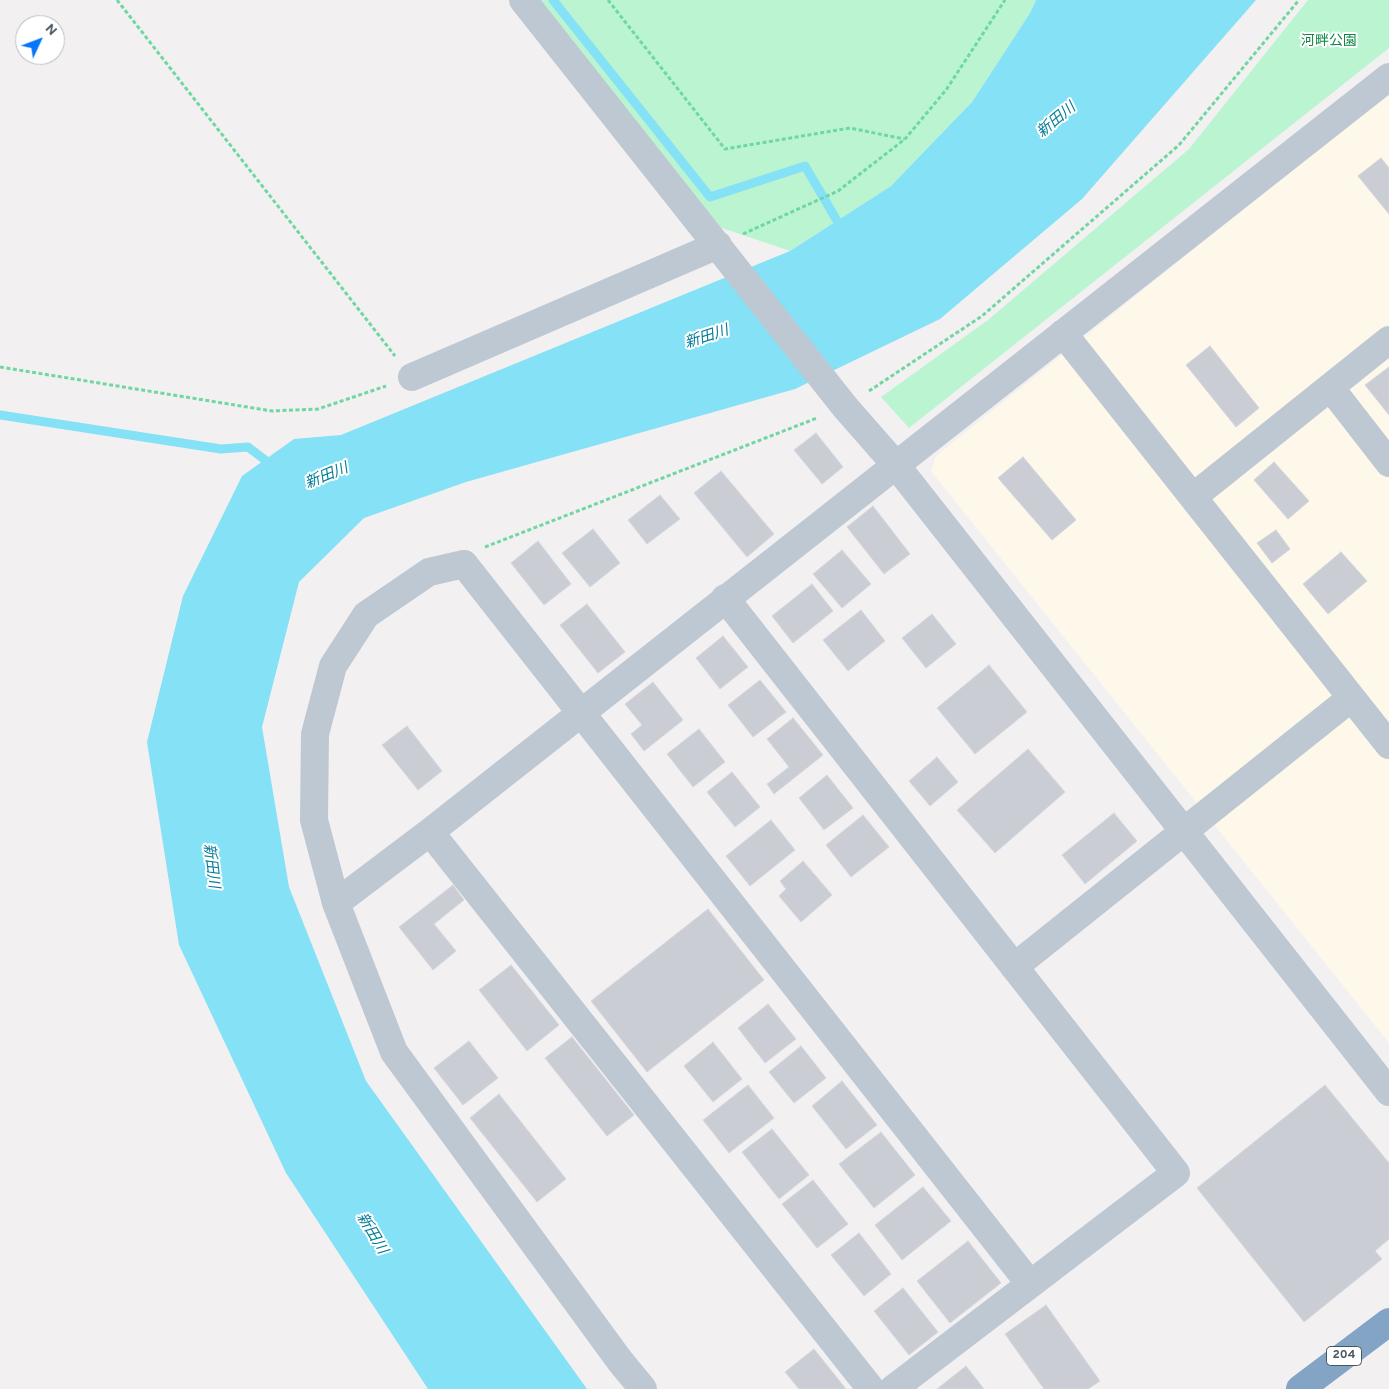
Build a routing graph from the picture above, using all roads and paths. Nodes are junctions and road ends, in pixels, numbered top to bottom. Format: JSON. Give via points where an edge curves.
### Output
{"nodes":[{"id":1,"x":117,"y":0,"type":"edge"},
{"id":2,"x":523,"y":0,"type":"edge"},
{"id":3,"x":608,"y":0,"type":"edge"},
{"id":4,"x":1004,"y":0,"type":"edge"},
{"id":5,"x":1299,"y":0,"type":"edge"},
{"id":6,"x":1389,"y":77,"type":"edge"},
{"id":7,"x":905,"y":139,"type":"junction"},
{"id":8,"x":718,"y":245,"type":"junction"},
{"id":9,"x":1064,"y":333,"type":"junction"},
{"id":10,"x":1389,"y":340,"type":"edge"},
{"id":11,"x":0,"y":367,"type":"edge"},
{"id":12,"x":412,"y":377,"type":"junction"},
{"id":13,"x":1330,"y":388,"type":"junction"},
{"id":14,"x":845,"y":407,"type":"junction"},
{"id":15,"x":1389,"y":463,"type":"edge"},
{"id":16,"x":895,"y":464,"type":"junction"},
{"id":17,"x":1193,"y":497,"type":"junction"},
{"id":18,"x":464,"y":564,"type":"junction"},
{"id":19,"x":725,"y":598,"type":"junction"},
{"id":20,"x":1351,"y":698,"type":"junction"},
{"id":21,"x":580,"y":712,"type":"junction"},
{"id":22,"x":1389,"y":745,"type":"edge"},
{"id":23,"x":430,"y":832,"type":"junction"},
{"id":24,"x":1184,"y":832,"type":"junction"},
{"id":25,"x":336,"y":903,"type":"junction"},
{"id":26,"x":1014,"y":967,"type":"junction"},
{"id":27,"x":1389,"y":1092,"type":"edge"},
{"id":28,"x":1030,"y":1284,"type":"junction"},
{"id":29,"x":1389,"y":1322,"type":"edge"},
{"id":30,"x":643,"y":1389,"type":"edge"},
{"id":31,"x":871,"y":1389,"type":"edge"},
{"id":32,"x":893,"y":1389,"type":"edge"},
{"id":33,"x":1300,"y":1389,"type":"edge"}],
"edges":[{"from":1,"to":12,"type":"path"},
{"from":2,"to":8,"type":"street"},
{"from":3,"to":7,"type":"path","via":[[725,149],[850,128]]},
{"from":4,"to":7,"type":"path","via":[[946,90]]},
{"from":5,"to":14,"type":"path","via":[[1179,145],[982,316]]},
{"from":6,"to":9,"type":"street"},
{"from":7,"to":8,"type":"path","via":[[838,191]]},
{"from":8,"to":12,"type":"street"},
{"from":8,"to":14,"type":"street"},
{"from":9,"to":16,"type":"street"},
{"from":9,"to":17,"type":"street"},
{"from":10,"to":13,"type":"street"},
{"from":11,"to":12,"type":"path","via":[[272,411],[318,409]]},
{"from":13,"to":15,"type":"street"},
{"from":13,"to":17,"type":"street"},
{"from":14,"to":16,"type":"street"},
{"from":14,"to":18,"type":"path","via":[[478,550]]},
{"from":16,"to":19,"type":"street"},
{"from":16,"to":24,"type":"street"},
{"from":17,"to":20,"type":"street"},
{"from":18,"to":21,"type":"street"},
{"from":18,"to":25,"type":"street","via":[[429,572],[366,615],[333,666],[315,734],[314,820]]},
{"from":19,"to":21,"type":"street"},
{"from":19,"to":26,"type":"street"},
{"from":20,"to":22,"type":"street"},
{"from":20,"to":24,"type":"street"},
{"from":21,"to":23,"type":"street"},
{"from":21,"to":28,"type":"street"},
{"from":23,"to":25,"type":"street"},
{"from":23,"to":31,"type":"street"},
{"from":24,"to":26,"type":"street"},
{"from":24,"to":27,"type":"street"},
{"from":25,"to":30,"type":"street","via":[[394,1052]]},
{"from":26,"to":28,"type":"street","via":[[1176,1173]]},
{"from":28,"to":32,"type":"street"},
{"from":29,"to":33,"type":"highway","number":"204"}]}
